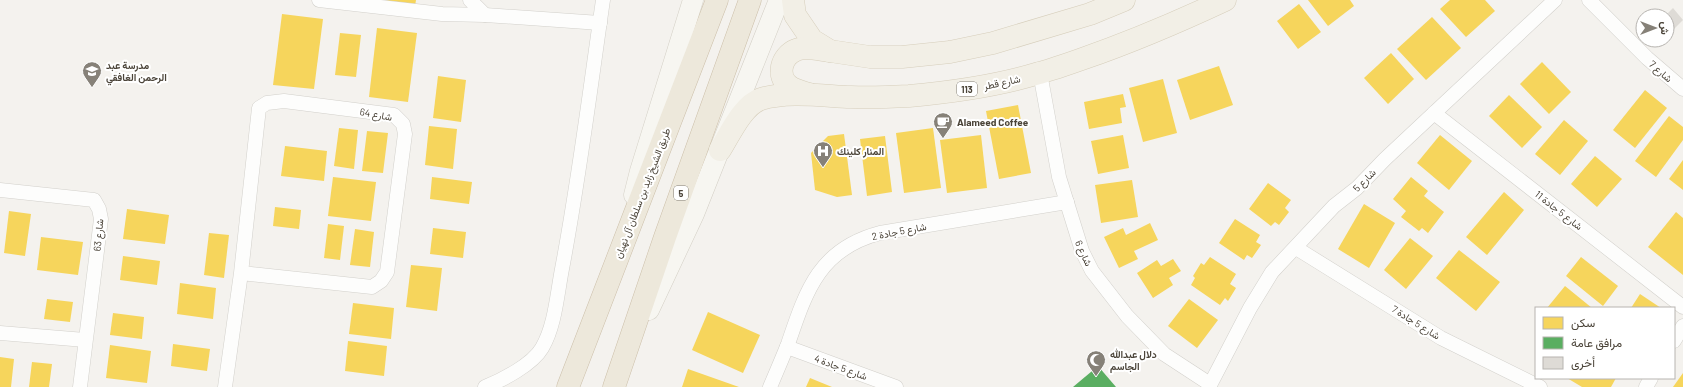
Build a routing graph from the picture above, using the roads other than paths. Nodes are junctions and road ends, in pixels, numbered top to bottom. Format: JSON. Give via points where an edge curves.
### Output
{"nodes":[{"id":1,"x":320,"y":0,"type":"edge"},
{"id":2,"x":470,"y":0,"type":"edge"},
{"id":3,"x":604,"y":0,"type":"edge"},
{"id":4,"x":693,"y":0,"type":"edge"},
{"id":5,"x":717,"y":0,"type":"edge"},
{"id":6,"x":750,"y":0,"type":"edge"},
{"id":7,"x":779,"y":0,"type":"edge"},
{"id":8,"x":793,"y":0,"type":"edge"},
{"id":9,"x":1124,"y":0,"type":"edge"},
{"id":10,"x":1225,"y":0,"type":"edge"},
{"id":11,"x":1554,"y":0,"type":"edge"},
{"id":12,"x":1589,"y":0,"type":"edge"},
{"id":13,"x":485,"y":15,"type":"junction"},
{"id":14,"x":600,"y":23,"type":"junction"},
{"id":15,"x":830,"y":51,"type":"junction"},
{"id":16,"x":1040,"y":73,"type":"junction"},
{"id":17,"x":1683,"y":89,"type":"edge"},
{"id":18,"x":812,"y":95,"type":"junction"},
{"id":19,"x":1434,"y":113,"type":"junction"},
{"id":20,"x":720,"y":150,"type":"junction"},
{"id":21,"x":0,"y":190,"type":"edge"},
{"id":22,"x":1067,"y":202,"type":"junction"},
{"id":23,"x":624,"y":238,"type":"junction"},
{"id":24,"x":1296,"y":248,"type":"junction"},
{"id":25,"x":241,"y":273,"type":"junction"},
{"id":26,"x":1683,"y":307,"type":"edge"},
{"id":27,"x":1683,"y":326,"type":"edge"},
{"id":28,"x":0,"y":333,"type":"edge"},
{"id":29,"x":1675,"y":339,"type":"edge"},
{"id":30,"x":85,"y":340,"type":"junction"},
{"id":31,"x":787,"y":347,"type":"junction"},
{"id":32,"x":617,"y":378,"type":"edge"},
{"id":33,"x":1210,"y":386,"type":"edge"},
{"id":34,"x":80,"y":387,"type":"edge"},
{"id":35,"x":225,"y":387,"type":"edge"},
{"id":36,"x":485,"y":387,"type":"edge"},
{"id":37,"x":568,"y":387,"type":"edge"},
{"id":38,"x":770,"y":387,"type":"edge"},
{"id":39,"x":896,"y":387,"type":"edge"},
{"id":40,"x":1540,"y":387,"type":"edge"}],
"edges":[{"from":1,"to":13,"type":"street","via":[[442,14]]},
{"from":2,"to":13,"type":"street"},
{"from":3,"to":14,"type":"street"},
{"from":4,"to":23,"type":"main road","via":[[640,171]]},
{"from":5,"to":23,"type":"highway","name":"طريق الشيخ زايد بن سلطان آل نهيان"},
{"from":6,"to":32,"type":"highway","number":"5"},
{"from":7,"to":20,"type":"main road"},
{"from":8,"to":15,"type":"main road","via":[[801,25],[812,40]]},
{"from":9,"to":15,"type":"main road","via":[[1050,26],[993,43],[950,52],[870,57]]},
{"from":10,"to":16,"type":"main road","name":"شارع قطر","number":"113","via":[[1177,23]]},
{"from":11,"to":19,"type":"street","name":"شارع 5"},
{"from":12,"to":17,"type":"street","name":"شارع 7","via":[[1647,58]]},
{"from":13,"to":14,"type":"street"},
{"from":14,"to":36,"type":"street","via":[[568,237],[550,328],[536,356],[527,364]]},
{"from":15,"to":18,"type":"main road","via":[[807,48],[796,50],[783,63],[782,78],[786,83],[791,88]]},
{"from":16,"to":18,"type":"main road","name":"شارع قطر","number":"113","via":[[997,84],[907,96]]},
{"from":16,"to":22,"type":"street","name":"شارع 6"},
{"from":18,"to":20,"type":"main road","name":"شارع قطر","number":"113","via":[[773,96],[750,105]]},
{"from":19,"to":24,"type":"street","name":"شارع 5","via":[[1357,188],[1334,206]]},
{"from":19,"to":26,"type":"street","name":"شارع 5 جادة 11"},
{"from":20,"to":32,"type":"main road","via":[[694,214]]},
{"from":21,"to":30,"type":"street","name":"شارع 63","via":[[94,200],[101,219]]},
{"from":22,"to":31,"type":"street","name":"شارع 5 جادة 2","via":[[880,233],[853,243],[831,259],[814,279],[805,295]]},
{"from":22,"to":33,"type":"street","name":"شارع 6","via":[[1082,251],[1092,271],[1127,316],[1164,354]]},
{"from":23,"to":37,"type":"highway","name":"طريق الشيخ زايد بن سلطان آل نهيان"},
{"from":24,"to":33,"type":"street","name":"شارع 5","via":[[1272,272],[1250,308]]},
{"from":24,"to":40,"type":"street","name":"شارع 5 جادة 7","via":[[1441,338]]},
{"from":25,"to":25,"type":"street","name":"شارع 64","via":[[259,108],[267,103],[284,101],[394,115],[403,124],[405,134],[387,272],[381,281],[372,287]]},
{"from":25,"to":35,"type":"street","name":"شارع 64"},
{"from":27,"to":29,"type":"street"},
{"from":28,"to":30,"type":"street"},
{"from":30,"to":34,"type":"street","name":"شارع 63"},
{"from":31,"to":38,"type":"street","name":"شارع 5 جادة 2"},
{"from":31,"to":39,"type":"street","name":"شارع 5 جادة 4"}]}
